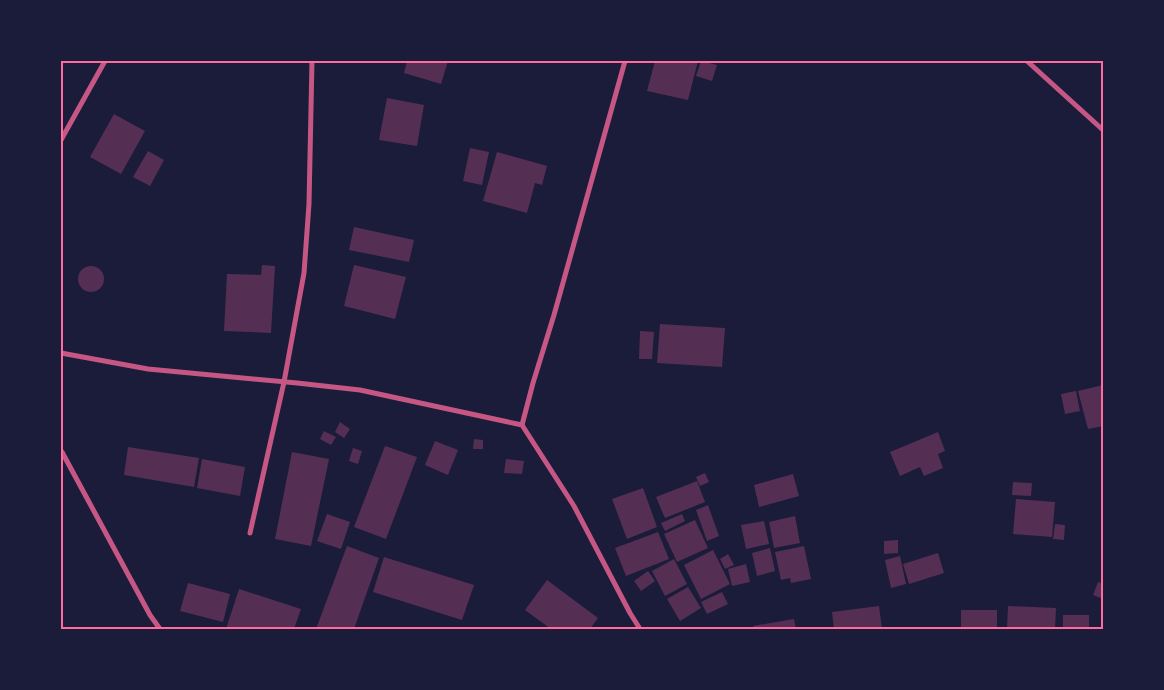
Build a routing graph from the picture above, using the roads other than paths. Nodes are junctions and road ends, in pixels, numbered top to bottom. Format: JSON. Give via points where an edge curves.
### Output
{"nodes":[{"id":1,"x":105,"y":61,"type":"edge"},
{"id":2,"x":312,"y":61,"type":"edge"},
{"id":3,"x":625,"y":61,"type":"edge"},
{"id":4,"x":1027,"y":61,"type":"edge"},
{"id":5,"x":1103,"y":130,"type":"edge"},
{"id":6,"x":61,"y":140,"type":"edge"},
{"id":7,"x":61,"y":353,"type":"edge"},
{"id":8,"x":284,"y":382,"type":"junction"},
{"id":9,"x":522,"y":425,"type":"junction"},
{"id":10,"x":61,"y":452,"type":"edge"},
{"id":11,"x":250,"y":533,"type":"dead end"},
{"id":12,"x":160,"y":629,"type":"edge"},
{"id":13,"x":640,"y":629,"type":"edge"}],
"edges":[{"from":1,"to":6,"type":"street"},
{"from":2,"to":8,"type":"street","via":[[310,204],[304,273]]},
{"from":3,"to":9,"type":"street"},
{"from":4,"to":5,"type":"street"},
{"from":7,"to":8,"type":"street","via":[[148,369]]},
{"from":8,"to":9,"type":"street","via":[[360,390]]},
{"from":8,"to":11,"type":"street"},
{"from":9,"to":13,"type":"street","via":[[574,506]]},
{"from":10,"to":12,"type":"street"}]}
